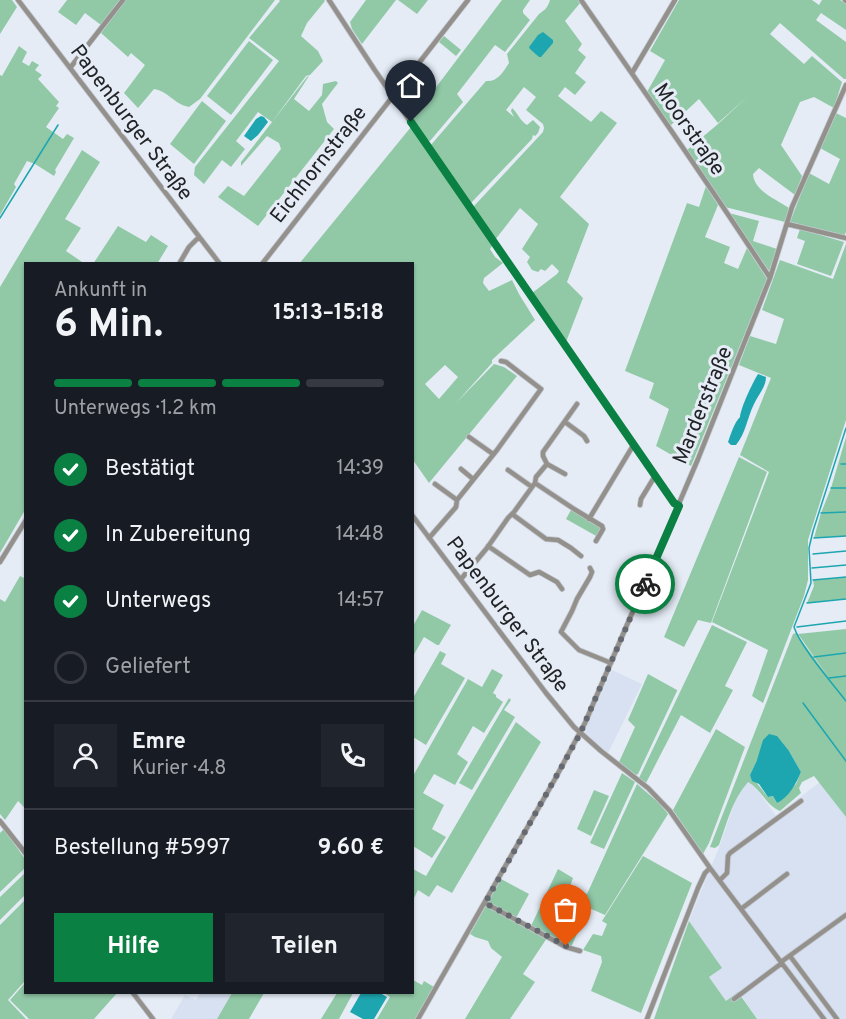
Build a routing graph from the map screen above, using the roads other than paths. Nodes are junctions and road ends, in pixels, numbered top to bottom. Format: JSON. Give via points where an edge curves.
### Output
{"nodes":[{"id":1,"x":18,"y":0,"type":"edge"},
{"id":2,"x":123,"y":0,"type":"edge"},
{"id":3,"x":328,"y":0,"type":"edge"},
{"id":4,"x":468,"y":0,"type":"edge"},
{"id":5,"x":581,"y":0,"type":"edge"},
{"id":6,"x":675,"y":0,"type":"edge"},
{"id":7,"x":70,"y":68,"type":"junction"},
{"id":8,"x":632,"y":73,"type":"junction"},
{"id":9,"x":846,"y":85,"type":"edge"},
{"id":10,"x":393,"y":95,"type":"junction"},
{"id":11,"x":787,"y":224,"type":"junction"},
{"id":12,"x":199,"y":237,"type":"junction"},
{"id":13,"x":846,"y":238,"type":"edge"},
{"id":14,"x":180,"y":262,"type":"edge"},
{"id":15,"x":218,"y":262,"type":"edge"},
{"id":16,"x":264,"y":262,"type":"edge"},
{"id":17,"x":770,"y":278,"type":"junction"},
{"id":18,"x":501,"y":361,"type":"dead end"},
{"id":19,"x":577,"y":404,"type":"dead end"},
{"id":20,"x":565,"y":422,"type":"junction"},
{"id":21,"x":469,"y":437,"type":"dead end"},
{"id":22,"x":587,"y":441,"type":"dead end"},
{"id":23,"x":633,"y":444,"type":"junction"},
{"id":24,"x":493,"y":454,"type":"junction"},
{"id":25,"x":546,"y":464,"type":"junction"},
{"id":26,"x":461,"y":469,"type":"dead end"},
{"id":27,"x":508,"y":470,"type":"dead end"},
{"id":28,"x":565,"y":474,"type":"dead end"},
{"id":29,"x":655,"y":476,"type":"junction"},
{"id":30,"x":473,"y":479,"type":"junction"},
{"id":31,"x":435,"y":484,"type":"dead end"},
{"id":32,"x":534,"y":485,"type":"junction"},
{"id":33,"x":457,"y":501,"type":"junction"},
{"id":34,"x":640,"y":505,"type":"dead end"},
{"id":35,"x":679,"y":506,"type":"junction"},
{"id":36,"x":512,"y":514,"type":"junction"},
{"id":37,"x":414,"y":519,"type":"edge"},
{"id":38,"x":589,"y":519,"type":"junction"},
{"id":39,"x":24,"y":523,"type":"edge"},
{"id":40,"x":429,"y":538,"type":"junction"},
{"id":41,"x":596,"y":541,"type":"dead end"},
{"id":42,"x":488,"y":546,"type":"junction"},
{"id":43,"x":581,"y":556,"type":"dead end"},
{"id":44,"x":0,"y":562,"type":"edge"},
{"id":45,"x":590,"y":568,"type":"dead end"},
{"id":46,"x":461,"y":579,"type":"junction"},
{"id":47,"x":561,"y":589,"type":"dead end"},
{"id":48,"x":611,"y":663,"type":"junction"},
{"id":49,"x":580,"y":734,"type":"junction"},
{"id":50,"x":801,"y":801,"type":"dead end"},
{"id":51,"x":0,"y":820,"type":"edge"},
{"id":52,"x":24,"y":851,"type":"edge"},
{"id":53,"x":710,"y":868,"type":"junction"},
{"id":54,"x":787,"y":874,"type":"dead end"},
{"id":55,"x":720,"y":880,"type":"junction"},
{"id":56,"x":485,"y":903,"type":"junction"},
{"id":57,"x":741,"y":909,"type":"junction"},
{"id":58,"x":846,"y":915,"type":"edge"},
{"id":59,"x":580,"y":951,"type":"dead end"},
{"id":60,"x":790,"y":956,"type":"junction"},
{"id":61,"x":782,"y":963,"type":"junction"},
{"id":62,"x":134,"y":994,"type":"edge"},
{"id":63,"x":734,"y":999,"type":"dead end"},
{"id":64,"x":153,"y":1019,"type":"edge"},
{"id":65,"x":418,"y":1019,"type":"edge"},
{"id":66,"x":647,"y":1019,"type":"edge"},
{"id":67,"x":824,"y":1019,"type":"edge"},
{"id":68,"x":837,"y":1019,"type":"edge"}],
"edges":[{"from":1,"to":7,"type":"street","name":"Papenburger Straße"},
{"from":2,"to":7,"type":"street"},
{"from":3,"to":10,"type":"street"},
{"from":4,"to":10,"type":"street","name":"Eichhornstraße"},
{"from":5,"to":8,"type":"street","name":"Moorstraße"},
{"from":6,"to":8,"type":"street"},
{"from":7,"to":12,"type":"street","name":"Papenburger Straße"},
{"from":8,"to":17,"type":"street","name":"Moorstraße"},
{"from":9,"to":11,"type":"street","name":"Marderstraße"},
{"from":10,"to":16,"type":"street","name":"Eichhornstraße"},
{"from":10,"to":23,"type":"street"},
{"from":11,"to":13,"type":"street"},
{"from":11,"to":17,"type":"street","name":"Marderstraße"},
{"from":12,"to":14,"type":"street"},
{"from":12,"to":15,"type":"street","name":"Papenburger Straße"},
{"from":17,"to":35,"type":"street","name":"Marderstraße"},
{"from":18,"to":24,"type":"street","via":[[541,388]]},
{"from":19,"to":20,"type":"street"},
{"from":20,"to":22,"type":"street"},
{"from":20,"to":25,"type":"street","via":[[543,452]]},
{"from":21,"to":24,"type":"street"},
{"from":23,"to":29,"type":"street"},
{"from":23,"to":38,"type":"street"},
{"from":24,"to":30,"type":"street"},
{"from":25,"to":28,"type":"street"},
{"from":25,"to":32,"type":"street"},
{"from":26,"to":30,"type":"street"},
{"from":27,"to":32,"type":"street"},
{"from":29,"to":34,"type":"street"},
{"from":29,"to":35,"type":"street"},
{"from":30,"to":33,"type":"street"},
{"from":31,"to":33,"type":"street"},
{"from":32,"to":36,"type":"street"},
{"from":32,"to":38,"type":"street"},
{"from":33,"to":40,"type":"street"},
{"from":35,"to":48,"type":"street","name":"Marderstraße"},
{"from":36,"to":42,"type":"street"},
{"from":36,"to":43,"type":"street","via":[[546,539],[558,540]]},
{"from":37,"to":40,"type":"street","name":"Papenburger Straße"},
{"from":38,"to":41,"type":"street","via":[[603,527]]},
{"from":39,"to":44,"type":"street"},
{"from":40,"to":46,"type":"street","name":"Papenburger Straße"},
{"from":42,"to":46,"type":"street"},
{"from":42,"to":47,"type":"street","via":[[530,575],[542,573]]},
{"from":45,"to":48,"type":"street","via":[[590,577],[561,632],[581,651]]},
{"from":46,"to":49,"type":"street","name":"Papenburger Straße"},
{"from":48,"to":49,"type":"street","name":"Marderstraße"},
{"from":49,"to":53,"type":"street","name":"Papenburger Straße","via":[[660,799]]},
{"from":49,"to":56,"type":"street","name":"Marderstraße"},
{"from":50,"to":55,"type":"street","via":[[730,853],[727,873]]},
{"from":51,"to":52,"type":"street"},
{"from":53,"to":55,"type":"street","name":"Papenburger Straße"},
{"from":53,"to":66,"type":"street","via":[[698,888]]},
{"from":54,"to":57,"type":"street"},
{"from":55,"to":57,"type":"street","name":"Papenburger Straße"},
{"from":56,"to":59,"type":"street"},
{"from":56,"to":65,"type":"street","name":"Marderstraße"},
{"from":57,"to":61,"type":"street","name":"Papenburger Straße"},
{"from":58,"to":60,"type":"street"},
{"from":60,"to":61,"type":"street"},
{"from":60,"to":68,"type":"street"},
{"from":61,"to":63,"type":"street"},
{"from":61,"to":67,"type":"street","name":"Papenburger Straße"},
{"from":62,"to":64,"type":"street"}]}
